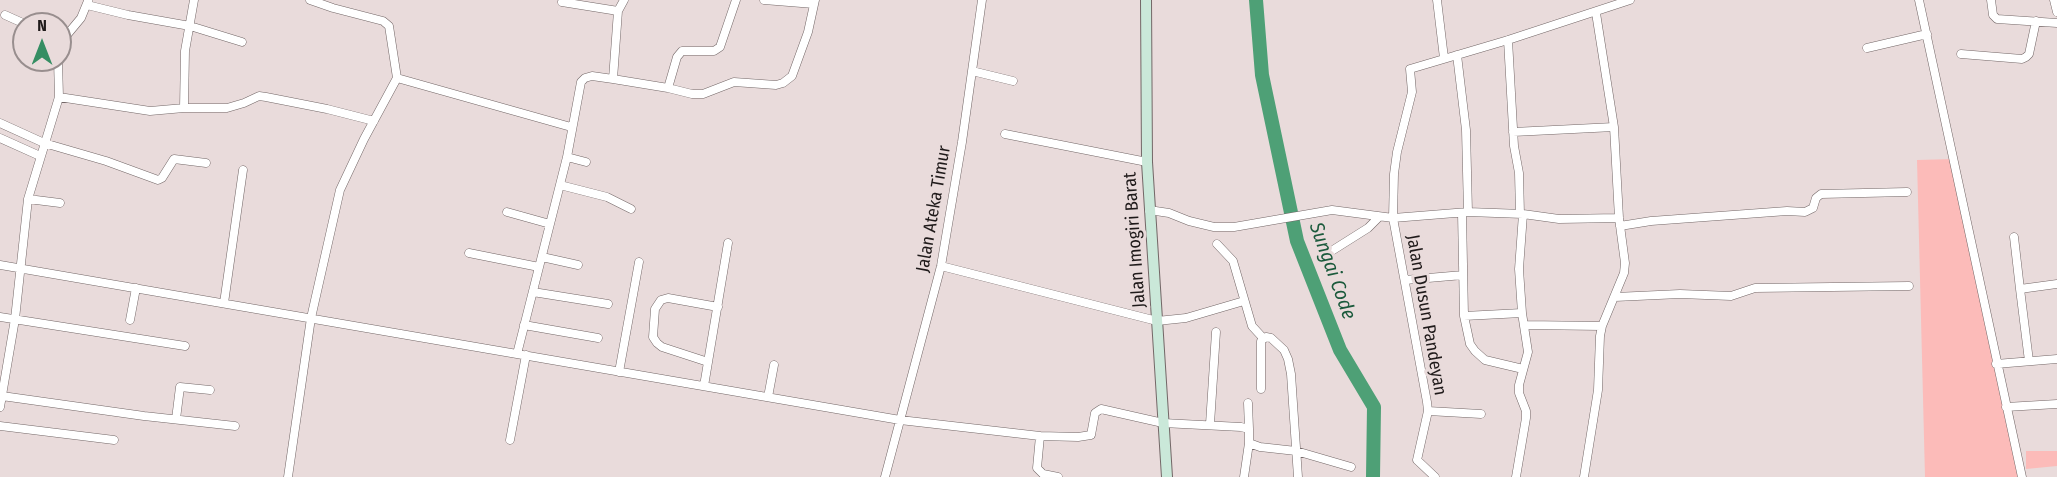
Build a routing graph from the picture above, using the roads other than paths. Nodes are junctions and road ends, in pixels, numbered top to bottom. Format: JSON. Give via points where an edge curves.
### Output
{"nodes":[{"id":1,"x":194,"y":0,"type":"edge"},
{"id":2,"x":310,"y":0,"type":"edge"},
{"id":3,"x":624,"y":0,"type":"edge"},
{"id":4,"x":736,"y":0,"type":"edge"},
{"id":5,"x":764,"y":0,"type":"edge"},
{"id":6,"x":981,"y":0,"type":"edge"},
{"id":7,"x":1146,"y":0,"type":"edge"},
{"id":8,"x":1437,"y":0,"type":"edge"},
{"id":9,"x":1630,"y":0,"type":"edge"},
{"id":10,"x":1919,"y":0,"type":"edge"},
{"id":11,"x":1991,"y":0,"type":"edge"},
{"id":12,"x":2054,"y":0,"type":"edge"},
{"id":13,"x":88,"y":2,"type":"edge"},
{"id":14,"x":562,"y":2,"type":"dead end"},
{"id":15,"x":815,"y":2,"type":"edge"},
{"id":16,"x":618,"y":11,"type":"junction"},
{"id":17,"x":2057,"y":12,"type":"edge"},
{"id":18,"x":1596,"y":13,"type":"junction"},
{"id":19,"x":6,"y":15,"type":"dead end"},
{"id":20,"x":12,"y":18,"type":"edge"},
{"id":21,"x":2036,"y":21,"type":"junction"},
{"id":22,"x":2057,"y":23,"type":"edge"},
{"id":23,"x":190,"y":26,"type":"junction"},
{"id":24,"x":72,"y":30,"type":"edge"},
{"id":25,"x":1927,"y":34,"type":"junction"},
{"id":26,"x":1508,"y":40,"type":"junction"},
{"id":27,"x":242,"y":42,"type":"dead end"},
{"id":28,"x":1867,"y":48,"type":"dead end"},
{"id":29,"x":1961,"y":54,"type":"dead end"},
{"id":30,"x":1457,"y":55,"type":"junction"},
{"id":31,"x":1444,"y":57,"type":"junction"},
{"id":32,"x":972,"y":71,"type":"junction"},
{"id":33,"x":58,"y":72,"type":"edge"},
{"id":34,"x":397,"y":78,"type":"junction"},
{"id":35,"x":613,"y":79,"type":"junction"},
{"id":36,"x":1013,"y":81,"type":"dead end"},
{"id":37,"x":668,"y":88,"type":"junction"},
{"id":38,"x":58,"y":97,"type":"junction"},
{"id":39,"x":184,"y":108,"type":"junction"},
{"id":40,"x":374,"y":121,"type":"junction"},
{"id":41,"x":0,"y":123,"type":"edge"},
{"id":42,"x":571,"y":127,"type":"junction"},
{"id":43,"x":1614,"y":127,"type":"junction"},
{"id":44,"x":1513,"y":132,"type":"junction"},
{"id":45,"x":1005,"y":134,"type":"dead end"},
{"id":46,"x":0,"y":138,"type":"edge"},
{"id":47,"x":44,"y":143,"type":"junction"},
{"id":48,"x":40,"y":156,"type":"junction"},
{"id":49,"x":567,"y":157,"type":"junction"},
{"id":50,"x":586,"y":162,"type":"dead end"},
{"id":51,"x":1147,"y":162,"type":"junction"},
{"id":52,"x":206,"y":164,"type":"dead end"},
{"id":53,"x":243,"y":170,"type":"dead end"},
{"id":54,"x":560,"y":185,"type":"junction"},
{"id":55,"x":1906,"y":192,"type":"dead end"},
{"id":56,"x":28,"y":200,"type":"junction"},
{"id":57,"x":60,"y":203,"type":"dead end"},
{"id":58,"x":631,"y":209,"type":"dead end"},
{"id":59,"x":1149,"y":210,"type":"junction"},
{"id":60,"x":507,"y":212,"type":"dead end"},
{"id":61,"x":1465,"y":212,"type":"junction"},
{"id":62,"x":1521,"y":214,"type":"junction"},
{"id":63,"x":1380,"y":216,"type":"junction"},
{"id":64,"x":1393,"y":218,"type":"junction"},
{"id":65,"x":1620,"y":222,"type":"junction"},
{"id":66,"x":550,"y":224,"type":"junction"},
{"id":67,"x":2014,"y":237,"type":"dead end"},
{"id":68,"x":728,"y":243,"type":"dead end"},
{"id":69,"x":1217,"y":244,"type":"dead end"},
{"id":70,"x":469,"y":253,"type":"dead end"},
{"id":71,"x":542,"y":257,"type":"junction"},
{"id":72,"x":1322,"y":257,"type":"dead end"},
{"id":73,"x":639,"y":262,"type":"dead end"},
{"id":74,"x":0,"y":265,"type":"edge"},
{"id":75,"x":578,"y":265,"type":"dead end"},
{"id":76,"x":941,"y":266,"type":"junction"},
{"id":77,"x":539,"y":267,"type":"junction"},
{"id":78,"x":19,"y":268,"type":"junction"},
{"id":79,"x":1463,"y":275,"type":"junction"},
{"id":80,"x":1405,"y":280,"type":"junction"},
{"id":81,"x":2057,"y":284,"type":"edge"},
{"id":82,"x":1910,"y":286,"type":"dead end"},
{"id":83,"x":136,"y":288,"type":"junction"},
{"id":84,"x":2020,"y":289,"type":"junction"},
{"id":85,"x":533,"y":292,"type":"junction"},
{"id":86,"x":1615,"y":297,"type":"junction"},
{"id":87,"x":1244,"y":301,"type":"junction"},
{"id":88,"x":224,"y":303,"type":"junction"},
{"id":89,"x":608,"y":304,"type":"dead end"},
{"id":90,"x":717,"y":307,"type":"junction"},
{"id":91,"x":1522,"y":313,"type":"junction"},
{"id":92,"x":1464,"y":316,"type":"junction"},
{"id":93,"x":0,"y":317,"type":"edge"},
{"id":94,"x":311,"y":318,"type":"junction"},
{"id":95,"x":15,"y":319,"type":"junction"},
{"id":96,"x":130,"y":320,"type":"dead end"},
{"id":97,"x":1157,"y":321,"type":"junction"},
{"id":98,"x":524,"y":325,"type":"junction"},
{"id":99,"x":1524,"y":325,"type":"junction"},
{"id":100,"x":1602,"y":326,"type":"junction"},
{"id":101,"x":1216,"y":332,"type":"dead end"},
{"id":102,"x":598,"y":338,"type":"dead end"},
{"id":103,"x":1263,"y":338,"type":"junction"},
{"id":104,"x":185,"y":346,"type":"dead end"},
{"id":105,"x":521,"y":355,"type":"junction"},
{"id":106,"x":2057,"y":359,"type":"edge"},
{"id":107,"x":2029,"y":361,"type":"junction"},
{"id":108,"x":708,"y":362,"type":"junction"},
{"id":109,"x":774,"y":364,"type":"dead end"},
{"id":110,"x":1996,"y":364,"type":"junction"},
{"id":111,"x":1523,"y":369,"type":"junction"},
{"id":112,"x":619,"y":372,"type":"junction"},
{"id":113,"x":704,"y":386,"type":"junction"},
{"id":114,"x":1261,"y":389,"type":"dead end"},
{"id":115,"x":210,"y":390,"type":"dead end"},
{"id":116,"x":2,"y":396,"type":"junction"},
{"id":117,"x":768,"y":397,"type":"junction"},
{"id":118,"x":1248,"y":403,"type":"dead end"},
{"id":119,"x":2057,"y":404,"type":"edge"},
{"id":120,"x":0,"y":407,"type":"edge"},
{"id":121,"x":2007,"y":407,"type":"junction"},
{"id":122,"x":1428,"y":411,"type":"junction"},
{"id":123,"x":1481,"y":414,"type":"dead end"},
{"id":124,"x":176,"y":419,"type":"junction"},
{"id":125,"x":900,"y":420,"type":"junction"},
{"id":126,"x":1163,"y":423,"type":"junction"},
{"id":127,"x":1210,"y":424,"type":"junction"},
{"id":128,"x":0,"y":426,"type":"edge"},
{"id":129,"x":235,"y":426,"type":"dead end"},
{"id":130,"x":1250,"y":429,"type":"junction"},
{"id":131,"x":1040,"y":436,"type":"junction"},
{"id":132,"x":114,"y":440,"type":"dead end"},
{"id":133,"x":510,"y":440,"type":"dead end"},
{"id":134,"x":1249,"y":442,"type":"junction"},
{"id":135,"x":1296,"y":451,"type":"junction"},
{"id":136,"x":1351,"y":467,"type":"dead end"},
{"id":137,"x":288,"y":477,"type":"edge"},
{"id":138,"x":885,"y":477,"type":"edge"},
{"id":139,"x":1058,"y":477,"type":"edge"},
{"id":140,"x":1167,"y":477,"type":"edge"},
{"id":141,"x":1244,"y":477,"type":"edge"},
{"id":142,"x":1298,"y":477,"type":"edge"},
{"id":143,"x":1435,"y":477,"type":"edge"},
{"id":144,"x":1516,"y":477,"type":"edge"},
{"id":145,"x":1584,"y":477,"type":"edge"},
{"id":146,"x":2022,"y":477,"type":"edge"}],
"edges":[{"from":1,"to":23,"type":"street"},
{"from":2,"to":34,"type":"street","via":[[383,21],[388,26]]},
{"from":3,"to":16,"type":"street"},
{"from":4,"to":37,"type":"street","via":[[720,47],[714,51],[682,51]]},
{"from":5,"to":15,"type":"street"},
{"from":6,"to":32,"type":"street","name":"Jalan Ateka Timur"},
{"from":7,"to":51,"type":"main road","name":"Jalan Imogiri Barat"},
{"from":8,"to":31,"type":"street"},
{"from":9,"to":18,"type":"street"},
{"from":10,"to":25,"type":"street"},
{"from":11,"to":21,"type":"street","via":[[1997,19]]},
{"from":12,"to":17,"type":"street"},
{"from":13,"to":23,"type":"street","via":[[128,15]]},
{"from":13,"to":24,"type":"street"},
{"from":14,"to":16,"type":"street"},
{"from":15,"to":37,"type":"street","via":[[808,32],[788,80],[776,85],[734,82],[703,94]]},
{"from":16,"to":35,"type":"street"},
{"from":18,"to":26,"type":"street"},
{"from":18,"to":43,"type":"street"},
{"from":19,"to":20,"type":"street"},
{"from":21,"to":22,"type":"street"},
{"from":21,"to":29,"type":"street","via":[[2030,54],[2022,59]]},
{"from":23,"to":27,"type":"street"},
{"from":23,"to":39,"type":"street","via":[[185,51]]},
{"from":25,"to":28,"type":"street"},
{"from":25,"to":110,"type":"street"},
{"from":26,"to":30,"type":"street"},
{"from":26,"to":44,"type":"street"},
{"from":30,"to":31,"type":"street"},
{"from":30,"to":61,"type":"street","via":[[1466,130]]},
{"from":31,"to":64,"type":"street","via":[[1410,69],[1412,92],[1397,152]]},
{"from":32,"to":36,"type":"street"},
{"from":32,"to":76,"type":"street","name":"Jalan Ateka Timur"},
{"from":33,"to":38,"type":"street"},
{"from":34,"to":40,"type":"street"},
{"from":34,"to":42,"type":"street"},
{"from":35,"to":37,"type":"street"},
{"from":35,"to":42,"type":"street","via":[[592,76],[581,82]]},
{"from":38,"to":39,"type":"street","via":[[150,111]]},
{"from":38,"to":47,"type":"street"},
{"from":39,"to":40,"type":"street","via":[[227,108],[259,96]]},
{"from":40,"to":94,"type":"street","via":[[340,190]]},
{"from":41,"to":47,"type":"street"},
{"from":42,"to":49,"type":"street"},
{"from":43,"to":44,"type":"street"},
{"from":43,"to":65,"type":"street"},
{"from":44,"to":62,"type":"street"},
{"from":45,"to":51,"type":"street"},
{"from":46,"to":48,"type":"street"},
{"from":47,"to":48,"type":"street"},
{"from":47,"to":52,"type":"street","via":[[158,180],[174,159]]},
{"from":48,"to":56,"type":"street"},
{"from":49,"to":50,"type":"street"},
{"from":49,"to":54,"type":"street"},
{"from":51,"to":59,"type":"main road","name":"Jalan Imogiri Barat"},
{"from":53,"to":88,"type":"street"},
{"from":54,"to":58,"type":"street","via":[[608,197]]},
{"from":54,"to":66,"type":"street"},
{"from":55,"to":65,"type":"street","via":[[1821,194],[1813,208],[1805,212]]},
{"from":56,"to":57,"type":"street"},
{"from":56,"to":78,"type":"street"},
{"from":59,"to":63,"type":"street","name":"Jalan Dusun Pandeyan","via":[[1214,227],[1332,210]]},
{"from":59,"to":97,"type":"main road","name":"Jalan Imogiri Barat"},
{"from":60,"to":66,"type":"street"},
{"from":61,"to":62,"type":"street"},
{"from":61,"to":64,"type":"street"},
{"from":61,"to":79,"type":"street"},
{"from":62,"to":65,"type":"street"},
{"from":62,"to":91,"type":"street"},
{"from":63,"to":64,"type":"street","name":"Jalan Dusun Pandeyan"},
{"from":63,"to":72,"type":"street"},
{"from":64,"to":80,"type":"street","name":"Jalan Dusun Pandeyan"},
{"from":65,"to":86,"type":"street","via":[[1625,263]]},
{"from":66,"to":71,"type":"street"},
{"from":67,"to":84,"type":"street"},
{"from":68,"to":90,"type":"street"},
{"from":69,"to":87,"type":"street","via":[[1233,261]]},
{"from":70,"to":77,"type":"street"},
{"from":71,"to":75,"type":"street"},
{"from":71,"to":77,"type":"street"},
{"from":73,"to":112,"type":"street"},
{"from":74,"to":78,"type":"street"},
{"from":76,"to":97,"type":"street"},
{"from":76,"to":125,"type":"street","name":"Jalan Ateka Timur"},
{"from":77,"to":85,"type":"street"},
{"from":78,"to":83,"type":"street"},
{"from":78,"to":95,"type":"street"},
{"from":79,"to":80,"type":"street"},
{"from":79,"to":92,"type":"street"},
{"from":80,"to":122,"type":"street","name":"Jalan Dusun Pandeyan"},
{"from":81,"to":84,"type":"street"},
{"from":82,"to":86,"type":"street","via":[[1755,288],[1731,296]]},
{"from":83,"to":88,"type":"street"},
{"from":83,"to":96,"type":"street"},
{"from":84,"to":107,"type":"street"},
{"from":85,"to":89,"type":"street"},
{"from":85,"to":98,"type":"street"},
{"from":86,"to":100,"type":"street"},
{"from":87,"to":97,"type":"street","via":[[1186,318]]},
{"from":87,"to":103,"type":"street","via":[[1252,326]]},
{"from":88,"to":94,"type":"street"},
{"from":90,"to":108,"type":"street"},
{"from":90,"to":108,"type":"street","via":[[668,298],[655,309],[653,337],[657,343]]},
{"from":91,"to":92,"type":"street"},
{"from":91,"to":99,"type":"street"},
{"from":92,"to":111,"type":"street","via":[[1475,351],[1492,363]]},
{"from":93,"to":95,"type":"street"},
{"from":94,"to":105,"type":"street"},
{"from":94,"to":137,"type":"street"},
{"from":95,"to":104,"type":"street"},
{"from":95,"to":116,"type":"street"},
{"from":97,"to":126,"type":"main road","name":"Jalan Imogiri Barat"},
{"from":98,"to":102,"type":"street"},
{"from":98,"to":105,"type":"street"},
{"from":99,"to":100,"type":"street"},
{"from":99,"to":111,"type":"street","via":[[1528,352]]},
{"from":100,"to":145,"type":"street","via":[[1598,390]]},
{"from":101,"to":127,"type":"street"},
{"from":103,"to":114,"type":"street"},
{"from":103,"to":135,"type":"street","via":[[1275,340],[1288,359]]},
{"from":105,"to":112,"type":"street"},
{"from":105,"to":133,"type":"street"},
{"from":106,"to":107,"type":"street"},
{"from":107,"to":110,"type":"street"},
{"from":108,"to":113,"type":"street"},
{"from":109,"to":117,"type":"street"},
{"from":110,"to":121,"type":"street"},
{"from":111,"to":144,"type":"street","via":[[1519,393],[1526,418]]},
{"from":112,"to":113,"type":"street"},
{"from":113,"to":117,"type":"street"},
{"from":115,"to":124,"type":"street","via":[[180,387]]},
{"from":116,"to":120,"type":"street"},
{"from":116,"to":124,"type":"street"},
{"from":117,"to":125,"type":"street"},
{"from":118,"to":130,"type":"street"},
{"from":119,"to":121,"type":"street"},
{"from":121,"to":146,"type":"street"},
{"from":122,"to":123,"type":"street"},
{"from":122,"to":143,"type":"street","name":"Jalan Dusun Pandeyan","via":[[1417,460]]},
{"from":124,"to":129,"type":"street"},
{"from":125,"to":131,"type":"street"},
{"from":125,"to":138,"type":"street","name":"Jalan Ateka Timur"},
{"from":126,"to":127,"type":"street"},
{"from":126,"to":131,"type":"street","via":[[1101,409],[1095,413],[1091,435]]},
{"from":126,"to":140,"type":"main road","name":"Jalan Imogiri Barat"},
{"from":127,"to":130,"type":"street"},
{"from":128,"to":132,"type":"street"},
{"from":130,"to":134,"type":"street"},
{"from":131,"to":139,"type":"street","via":[[1037,468],[1043,474]]},
{"from":134,"to":135,"type":"street"},
{"from":134,"to":141,"type":"street"},
{"from":135,"to":136,"type":"street"},
{"from":135,"to":142,"type":"street"}]}
